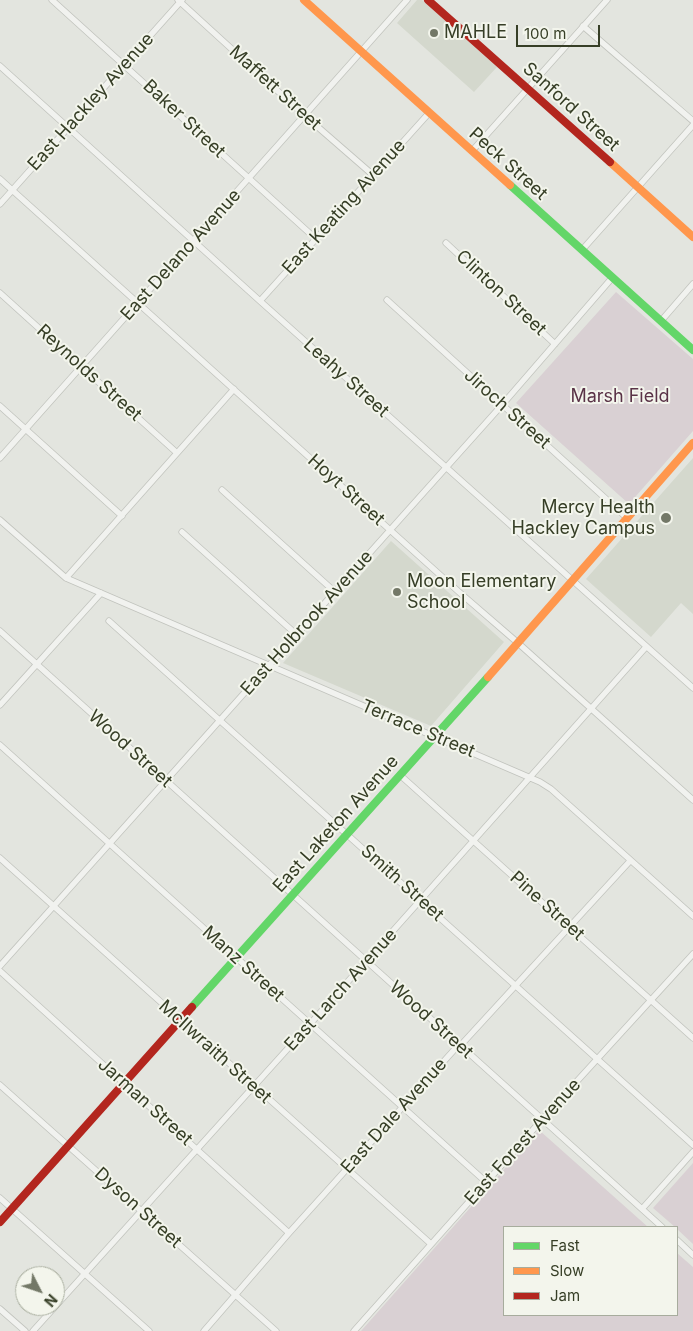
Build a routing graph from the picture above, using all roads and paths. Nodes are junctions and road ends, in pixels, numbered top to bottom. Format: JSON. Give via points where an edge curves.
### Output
{"nodes":[{"id":1,"x":52,"y":0,"type":"edge"},
{"id":2,"x":304,"y":0,"type":"edge"},
{"id":3,"x":406,"y":0,"type":"edge"},
{"id":4,"x":428,"y":0,"type":"edge"},
{"id":5,"x":607,"y":0,"type":"edge"},
{"id":6,"x":180,"y":1,"type":"edge"},
{"id":7,"x":583,"y":26,"type":"junction"},
{"id":8,"x":361,"y":52,"type":"junction"},
{"id":9,"x":125,"y":64,"type":"junction"},
{"id":10,"x":0,"y":66,"type":"edge"},
{"id":11,"x":528,"y":88,"type":"junction"},
{"id":12,"x":429,"y":113,"type":"junction"},
{"id":13,"x":304,"y":115,"type":"junction"},
{"id":14,"x":693,"y":122,"type":"edge"},
{"id":15,"x":693,"y":125,"type":"edge"},
{"id":16,"x":69,"y":127,"type":"junction"},
{"id":17,"x":472,"y":151,"type":"junction"},
{"id":18,"x":373,"y":175,"type":"junction"},
{"id":19,"x":249,"y":178,"type":"junction"},
{"id":20,"x":0,"y":179,"type":"edge"},
{"id":21,"x":638,"y":187,"type":"junction"},
{"id":22,"x":12,"y":190,"type":"junction"},
{"id":23,"x":0,"y":204,"type":"edge"},
{"id":24,"x":693,"y":237,"type":"edge"},
{"id":25,"x":316,"y":239,"type":"junction"},
{"id":26,"x":194,"y":241,"type":"junction"},
{"id":27,"x":446,"y":243,"type":"dead end"},
{"id":28,"x":582,"y":250,"type":"junction"},
{"id":29,"x":612,"y":278,"type":"junction"},
{"id":30,"x":693,"y":284,"type":"edge"},
{"id":31,"x":0,"y":293,"type":"edge"},
{"id":32,"x":388,"y":300,"type":"dead end"},
{"id":33,"x":260,"y":301,"type":"junction"},
{"id":34,"x":138,"y":303,"type":"junction"},
{"id":35,"x":661,"y":321,"type":"junction"},
{"id":36,"x":555,"y":344,"type":"junction"},
{"id":37,"x":693,"y":350,"type":"edge"},
{"id":38,"x":82,"y":367,"type":"junction"},
{"id":39,"x":234,"y":389,"type":"junction"},
{"id":40,"x":502,"y":405,"type":"junction"},
{"id":41,"x":0,"y":406,"type":"edge"},
{"id":42,"x":26,"y":430,"type":"junction"},
{"id":43,"x":693,"y":443,"type":"edge"},
{"id":44,"x":177,"y":453,"type":"junction"},
{"id":45,"x":0,"y":458,"type":"edge"},
{"id":46,"x":446,"y":467,"type":"junction"},
{"id":47,"x":222,"y":490,"type":"dead end"},
{"id":48,"x":122,"y":516,"type":"junction"},
{"id":49,"x":628,"y":518,"type":"junction"},
{"id":50,"x":0,"y":520,"type":"edge"},
{"id":51,"x":390,"y":530,"type":"junction"},
{"id":52,"x":182,"y":532,"type":"dead end"},
{"id":53,"x":66,"y":578,"type":"junction"},
{"id":54,"x":572,"y":580,"type":"junction"},
{"id":55,"x":335,"y":592,"type":"junction"},
{"id":56,"x":101,"y":593,"type":"junction"},
{"id":57,"x":109,"y":621,"type":"dead end"},
{"id":58,"x":0,"y":631,"type":"edge"},
{"id":59,"x":297,"y":635,"type":"junction"},
{"id":60,"x":518,"y":643,"type":"junction"},
{"id":61,"x":646,"y":646,"type":"junction"},
{"id":62,"x":37,"y":664,"type":"junction"},
{"id":63,"x":270,"y":665,"type":"junction"},
{"id":64,"x":693,"y":688,"type":"edge"},
{"id":65,"x":0,"y":705,"type":"edge"},
{"id":66,"x":591,"y":709,"type":"junction"},
{"id":67,"x":220,"y":720,"type":"junction"},
{"id":68,"x":434,"y":736,"type":"junction"},
{"id":69,"x":0,"y":745,"type":"edge"},
{"id":70,"x":400,"y":774,"type":"junction"},
{"id":71,"x":530,"y":777,"type":"junction"},
{"id":72,"x":166,"y":782,"type":"junction"},
{"id":73,"x":693,"y":800,"type":"edge"},
{"id":74,"x":347,"y":834,"type":"junction"},
{"id":75,"x":474,"y":841,"type":"junction"},
{"id":76,"x":110,"y":844,"type":"junction"},
{"id":77,"x":0,"y":858,"type":"edge"},
{"id":78,"x":630,"y":861,"type":"junction"},
{"id":79,"x":292,"y":895,"type":"junction"},
{"id":80,"x":421,"y":900,"type":"junction"},
{"id":81,"x":54,"y":906,"type":"junction"},
{"id":82,"x":693,"y":916,"type":"edge"},
{"id":83,"x":569,"y":926,"type":"junction"},
{"id":84,"x":693,"y":954,"type":"edge"},
{"id":85,"x":237,"y":958,"type":"junction"},
{"id":86,"x":366,"y":961,"type":"junction"},
{"id":87,"x":0,"y":966,"type":"edge"},
{"id":88,"x":0,"y":971,"type":"edge"},
{"id":89,"x":516,"y":985,"type":"junction"},
{"id":90,"x":651,"y":1000,"type":"junction"},
{"id":91,"x":181,"y":1021,"type":"junction"},
{"id":92,"x":310,"y":1024,"type":"junction"},
{"id":93,"x":693,"y":1038,"type":"edge"},
{"id":94,"x":460,"y":1046,"type":"junction"},
{"id":95,"x":597,"y":1059,"type":"junction"},
{"id":96,"x":125,"y":1084,"type":"junction"},
{"id":97,"x":0,"y":1085,"type":"edge"},
{"id":98,"x":254,"y":1087,"type":"junction"},
{"id":99,"x":402,"y":1108,"type":"junction"},
{"id":100,"x":542,"y":1119,"type":"junction"},
{"id":101,"x":693,"y":1145,"type":"edge"},
{"id":102,"x":68,"y":1146,"type":"junction"},
{"id":103,"x":198,"y":1150,"type":"junction"},
{"id":104,"x":693,"y":1152,"type":"edge"},
{"id":105,"x":346,"y":1170,"type":"junction"},
{"id":106,"x":486,"y":1182,"type":"junction"},
{"id":107,"x":0,"y":1198,"type":"edge"},
{"id":108,"x":12,"y":1209,"type":"junction"},
{"id":109,"x":642,"y":1209,"type":"junction"},
{"id":110,"x":142,"y":1212,"type":"junction"},
{"id":111,"x":0,"y":1222,"type":"edge"},
{"id":112,"x":661,"y":1226,"type":"edge"},
{"id":113,"x":288,"y":1233,"type":"junction"},
{"id":114,"x":678,"y":1241,"type":"edge"},
{"id":115,"x":431,"y":1244,"type":"junction"},
{"id":116,"x":693,"y":1255,"type":"edge"},
{"id":117,"x":84,"y":1274,"type":"junction"},
{"id":118,"x":236,"y":1295,"type":"junction"},
{"id":119,"x":0,"y":1309,"type":"edge"},
{"id":120,"x":26,"y":1331,"type":"edge"},
{"id":121,"x":34,"y":1331,"type":"edge"},
{"id":122,"x":149,"y":1331,"type":"edge"},
{"id":123,"x":204,"y":1331,"type":"edge"},
{"id":124,"x":276,"y":1331,"type":"edge"},
{"id":125,"x":354,"y":1331,"type":"edge"}],
"edges":[{"from":1,"to":9,"type":"street","name":"Baker Street"},
{"from":2,"to":8,"type":"main road","name":"Peck Street"},
{"from":3,"to":8,"type":"street","name":"East Delano Avenue"},
{"from":4,"to":11,"type":"main road","name":"Sanford Street"},
{"from":5,"to":7,"type":"street"},
{"from":6,"to":9,"type":"street","name":"East Hackley Avenue"},
{"from":6,"to":13,"type":"street","name":"Maffett Street"},
{"from":7,"to":11,"type":"street"},
{"from":7,"to":14,"type":"street"},
{"from":8,"to":12,"type":"main road","name":"Peck Street"},
{"from":8,"to":13,"type":"street","name":"East Delano Avenue"},
{"from":9,"to":16,"type":"street","name":"East Hackley Avenue"},
{"from":9,"to":19,"type":"street","name":"Baker Street"},
{"from":10,"to":16,"type":"street","name":"Leahy Street"},
{"from":11,"to":17,"type":"street"},
{"from":11,"to":21,"type":"main road","name":"Sanford Street"},
{"from":12,"to":17,"type":"main road","name":"Peck Street"},
{"from":12,"to":18,"type":"street","name":"East Keating Avenue"},
{"from":13,"to":18,"type":"street","name":"Maffett Street"},
{"from":13,"to":19,"type":"street","name":"East Delano Avenue"},
{"from":15,"to":21,"type":"street"},
{"from":16,"to":22,"type":"street","name":"East Hackley Avenue"},
{"from":16,"to":26,"type":"street","name":"Leahy Street"},
{"from":17,"to":28,"type":"main road","name":"Peck Street"},
{"from":18,"to":25,"type":"street","name":"East Keating Avenue"},
{"from":19,"to":25,"type":"street","name":"Baker Street"},
{"from":19,"to":26,"type":"street","name":"East Delano Avenue"},
{"from":20,"to":22,"type":"street","name":"Hoyt Street"},
{"from":21,"to":24,"type":"main road","name":"Sanford Street"},
{"from":21,"to":28,"type":"street"},
{"from":22,"to":23,"type":"street","name":"East Hackley Avenue"},
{"from":22,"to":34,"type":"street","name":"Hoyt Street"},
{"from":25,"to":33,"type":"street","name":"East Keating Avenue"},
{"from":26,"to":33,"type":"street","name":"Leahy Street"},
{"from":26,"to":34,"type":"street","name":"East Delano Avenue"},
{"from":27,"to":36,"type":"street","name":"Clinton Street"},
{"from":28,"to":29,"type":"main road","name":"Peck Street"},
{"from":29,"to":35,"type":"main road","name":"Peck Street"},
{"from":29,"to":36,"type":"street","name":"East Holbrook Avenue"},
{"from":30,"to":35,"type":"street"},
{"from":31,"to":38,"type":"street","name":"Reynolds Street"},
{"from":32,"to":40,"type":"street","name":"Jiroch Street"},
{"from":33,"to":46,"type":"street","name":"Leahy Street"},
{"from":34,"to":38,"type":"street","name":"East Delano Avenue"},
{"from":34,"to":39,"type":"street","name":"Hoyt Street"},
{"from":35,"to":37,"type":"main road","name":"Peck Street"},
{"from":36,"to":40,"type":"street","name":"East Holbrook Avenue"},
{"from":38,"to":42,"type":"street","name":"East Delano Avenue"},
{"from":38,"to":44,"type":"street","name":"Reynolds Street"},
{"from":39,"to":44,"type":"street"},
{"from":39,"to":51,"type":"street","name":"Hoyt Street"},
{"from":40,"to":46,"type":"street","name":"East Holbrook Avenue"},
{"from":40,"to":49,"type":"street","name":"Jiroch Street"},
{"from":41,"to":42,"type":"street"},
{"from":42,"to":45,"type":"street","name":"East Delano Avenue"},
{"from":42,"to":48,"type":"street"},
{"from":43,"to":49,"type":"main road","name":"East Laketon Avenue"},
{"from":44,"to":48,"type":"street"},
{"from":46,"to":51,"type":"street","name":"East Holbrook Avenue"},
{"from":46,"to":54,"type":"street","name":"Leahy Street"},
{"from":47,"to":55,"type":"street"},
{"from":48,"to":53,"type":"street"},
{"from":49,"to":54,"type":"main road","name":"East Laketon Avenue"},
{"from":50,"to":53,"type":"street","name":"Terrace Street"},
{"from":51,"to":55,"type":"street","name":"East Holbrook Avenue"},
{"from":51,"to":60,"type":"street","name":"Hoyt Street"},
{"from":52,"to":59,"type":"street"},
{"from":53,"to":56,"type":"street","name":"Terrace Street"},
{"from":54,"to":60,"type":"main road","name":"East Laketon Avenue"},
{"from":54,"to":61,"type":"street","name":"Leahy Street"},
{"from":55,"to":59,"type":"street","name":"East Holbrook Avenue"},
{"from":56,"to":62,"type":"street"},
{"from":56,"to":63,"type":"street","name":"Terrace Street"},
{"from":57,"to":67,"type":"street","name":"Smith Street"},
{"from":58,"to":62,"type":"street","name":"Wood Street"},
{"from":59,"to":63,"type":"street","name":"East Holbrook Avenue"},
{"from":60,"to":66,"type":"street","name":"Hoyt Street"},
{"from":60,"to":68,"type":"main road","name":"East Laketon Avenue"},
{"from":61,"to":64,"type":"street","name":"Leahy Street"},
{"from":61,"to":66,"type":"street","name":"East Larch Avenue"},
{"from":62,"to":65,"type":"street"},
{"from":62,"to":72,"type":"street","name":"Wood Street"},
{"from":63,"to":67,"type":"street","name":"East Holbrook Avenue"},
{"from":63,"to":68,"type":"street","name":"Terrace Street"},
{"from":66,"to":71,"type":"street","name":"East Larch Avenue"},
{"from":66,"to":73,"type":"street","name":"Hoyt Street"},
{"from":67,"to":72,"type":"street","name":"East Holbrook Avenue"},
{"from":67,"to":74,"type":"street","name":"Smith Street"},
{"from":68,"to":70,"type":"main road","name":"East Laketon Avenue"},
{"from":68,"to":71,"type":"street","name":"Terrace Street"},
{"from":69,"to":76,"type":"street","name":"Manz Street"},
{"from":70,"to":74,"type":"main road","name":"East Laketon Avenue"},
{"from":70,"to":75,"type":"street","name":"Pine Street"},
{"from":71,"to":75,"type":"street","name":"East Larch Avenue"},
{"from":71,"to":78,"type":"street","name":"Terrace Street","via":[[551,789]]},
{"from":72,"to":76,"type":"street","name":"East Holbrook Avenue"},
{"from":72,"to":79,"type":"street","name":"Wood Street"},
{"from":74,"to":79,"type":"main road","name":"East Laketon Avenue"},
{"from":74,"to":80,"type":"street","name":"Smith Street"},
{"from":75,"to":80,"type":"street","name":"East Larch Avenue"},
{"from":75,"to":83,"type":"street","name":"Pine Street"},
{"from":76,"to":81,"type":"street","name":"East Holbrook Avenue"},
{"from":76,"to":85,"type":"street","name":"Manz Street"},
{"from":77,"to":81,"type":"street","name":"McIlwraith Street"},
{"from":78,"to":82,"type":"street","name":"Terrace Street"},
{"from":78,"to":83,"type":"street","name":"East Dale Avenue"},
{"from":79,"to":85,"type":"main road","name":"East Laketon Avenue"},
{"from":79,"to":86,"type":"street","name":"Wood Street"},
{"from":80,"to":86,"type":"street","name":"East Larch Avenue"},
{"from":80,"to":89,"type":"street","name":"Smith Street"},
{"from":81,"to":87,"type":"street","name":"East Holbrook Avenue"},
{"from":81,"to":91,"type":"street","name":"McIlwraith Street"},
{"from":83,"to":89,"type":"street","name":"East Dale Avenue"},
{"from":83,"to":90,"type":"street","name":"Pine Street"},
{"from":84,"to":90,"type":"street","name":"East Forest Avenue"},
{"from":85,"to":91,"type":"main road","name":"East Laketon Avenue"},
{"from":85,"to":92,"type":"street","name":"Manz Street"},
{"from":86,"to":92,"type":"street","name":"East Larch Avenue"},
{"from":86,"to":94,"type":"street","name":"Wood Street"},
{"from":88,"to":96,"type":"street","name":"Jarman Street"},
{"from":89,"to":94,"type":"street","name":"East Dale Avenue"},
{"from":89,"to":95,"type":"street","name":"Smith Street"},
{"from":90,"to":93,"type":"street","name":"Pine Street"},
{"from":90,"to":95,"type":"street","name":"East Forest Avenue"},
{"from":91,"to":96,"type":"main road","name":"East Laketon Avenue"},
{"from":91,"to":98,"type":"street","name":"McIlwraith Street"},
{"from":92,"to":98,"type":"street","name":"East Larch Avenue"},
{"from":92,"to":99,"type":"street","name":"Manz Street"},
{"from":94,"to":99,"type":"street","name":"East Dale Avenue"},
{"from":94,"to":100,"type":"street","name":"Wood Street"},
{"from":95,"to":100,"type":"street","name":"East Forest Avenue"},
{"from":95,"to":101,"type":"street","name":"Smith Street"},
{"from":96,"to":102,"type":"main road","name":"East Laketon Avenue"},
{"from":96,"to":103,"type":"street","name":"Jarman Street"},
{"from":97,"to":102,"type":"street","name":"Dyson Street"},
{"from":98,"to":103,"type":"street","name":"East Larch Avenue"},
{"from":98,"to":105,"type":"street","name":"McIlwraith Street"},
{"from":99,"to":105,"type":"street","name":"East Dale Avenue"},
{"from":99,"to":106,"type":"street","name":"Manz Street"},
{"from":100,"to":106,"type":"street","name":"East Forest Avenue"},
{"from":100,"to":109,"type":"street","name":"Wood Street"},
{"from":102,"to":108,"type":"main road","name":"East Laketon Avenue"},
{"from":102,"to":110,"type":"street","name":"Dyson Street"},
{"from":103,"to":110,"type":"street","name":"East Larch Avenue"},
{"from":103,"to":113,"type":"street","name":"Jarman Street"},
{"from":104,"to":109,"type":"street"},
{"from":105,"to":113,"type":"street","name":"East Dale Avenue"},
{"from":105,"to":115,"type":"street","name":"McIlwraith Street"},
{"from":106,"to":115,"type":"street","name":"East Forest Avenue"},
{"from":107,"to":108,"type":"street"},
{"from":108,"to":111,"type":"main road","name":"East Laketon Avenue"},
{"from":108,"to":117,"type":"street"},
{"from":109,"to":112,"type":"street","name":"Wood Street"},
{"from":110,"to":117,"type":"street","name":"East Larch Avenue"},
{"from":110,"to":118,"type":"street","name":"Dyson Street"},
{"from":113,"to":118,"type":"street","name":"East Dale Avenue"},
{"from":114,"to":116,"type":"street"},
{"from":115,"to":125,"type":"street","name":"East Forest Avenue"},
{"from":117,"to":121,"type":"street","name":"East Larch Avenue"},
{"from":117,"to":122,"type":"street"},
{"from":118,"to":123,"type":"street","name":"East Dale Avenue"},
{"from":118,"to":124,"type":"street","name":"Dyson Street"},
{"from":119,"to":120,"type":"street"}]}
